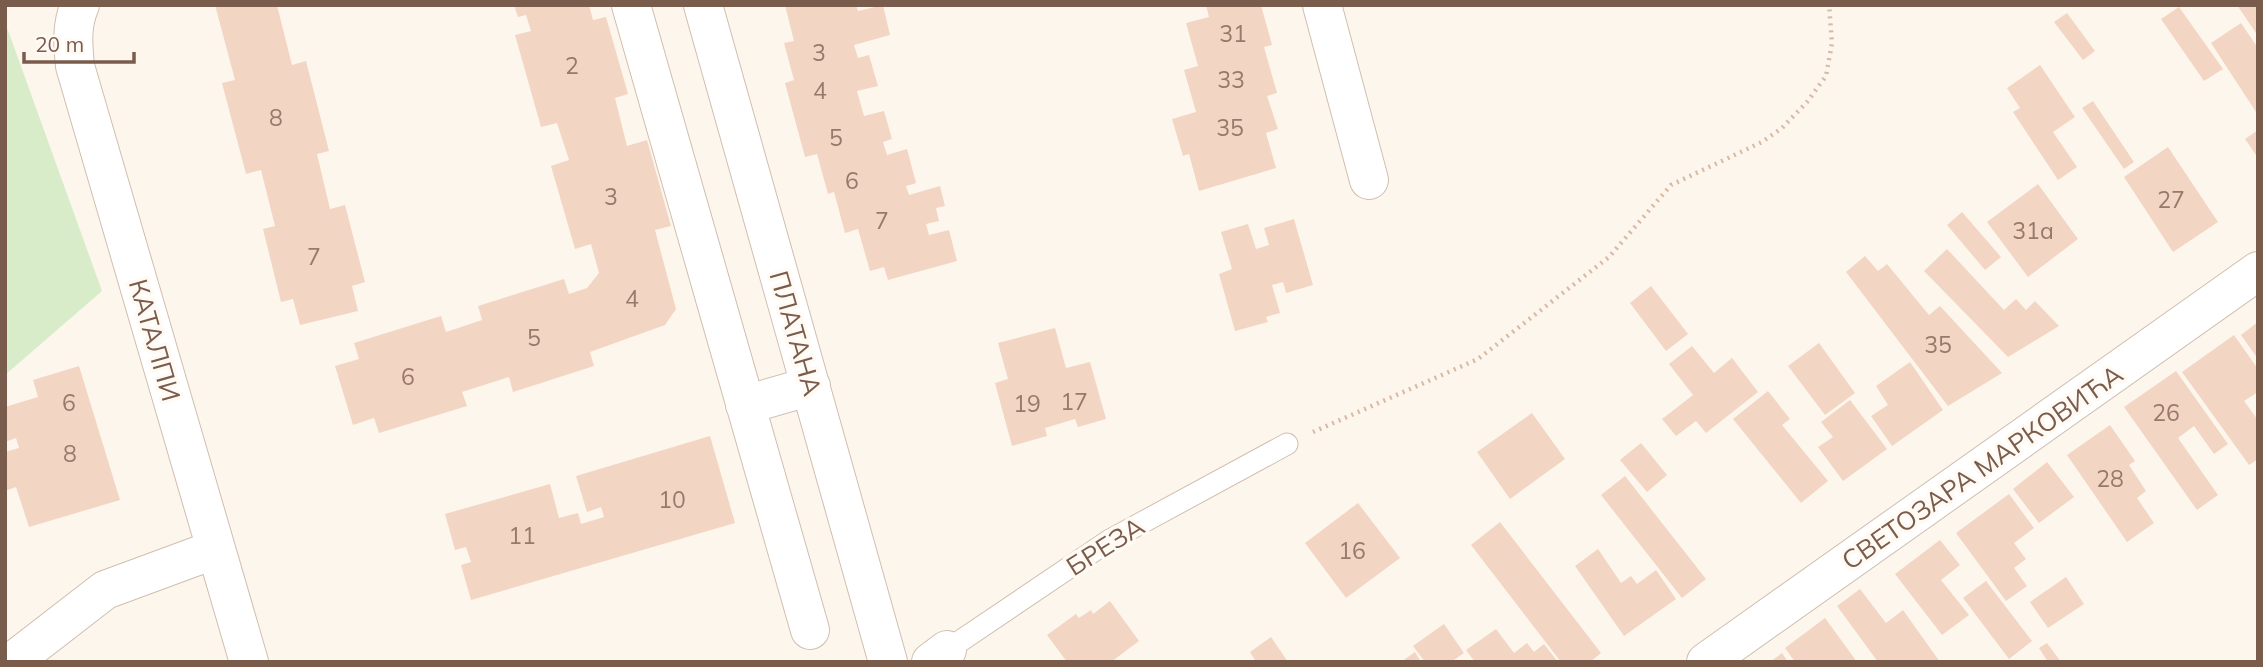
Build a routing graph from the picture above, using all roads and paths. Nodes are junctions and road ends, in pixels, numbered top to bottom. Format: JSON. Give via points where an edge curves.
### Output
{"nodes":[{"id":1,"x":631,"y":5,"type":"edge"},
{"id":2,"x":703,"y":5,"type":"edge"},
{"id":3,"x":1322,"y":5,"type":"edge"},
{"id":4,"x":1829,"y":5,"type":"edge"},
{"id":5,"x":78,"y":11,"type":"edge"},
{"id":6,"x":1369,"y":180,"type":"dead end"},
{"id":7,"x":2258,"y":271,"type":"edge"},
{"id":8,"x":811,"y":387,"type":"junction"},
{"id":9,"x":745,"y":405,"type":"junction"},
{"id":10,"x":1287,"y":444,"type":"joint"},
{"id":11,"x":216,"y":550,"type":"junction"},
{"id":12,"x":810,"y":630,"type":"dead end"},
{"id":13,"x":939,"y":656,"type":"edge"},
{"id":14,"x":12,"y":662,"type":"edge"},
{"id":15,"x":248,"y":662,"type":"edge"},
{"id":16,"x":888,"y":662,"type":"edge"},
{"id":17,"x":1706,"y":662,"type":"edge"}],
"edges":[{"from":1,"to":9,"type":"street"},
{"from":2,"to":8,"type":"street","name":"ПЛАТАНА"},
{"from":3,"to":6,"type":"street"},
{"from":4,"to":10,"type":"path","via":[[1832,43],[1826,76],[1782,128],[1671,185],[1609,257],[1478,359]]},
{"from":5,"to":11,"type":"street","name":"КАТАЛПИ","via":[[72,44],[75,66]]},
{"from":7,"to":17,"type":"street","name":"СВЕТОЗАРА МАРКОВИЋА"},
{"from":8,"to":9,"type":"street"},
{"from":8,"to":16,"type":"street","name":"ПЛАТАНА"},
{"from":9,"to":12,"type":"street"},
{"from":10,"to":13,"type":"lane","name":"БРЕЗА","via":[[1110,540]]},
{"from":11,"to":14,"type":"street","via":[[105,590]]},
{"from":11,"to":15,"type":"street","name":"КАТАЛПИ"}]}
